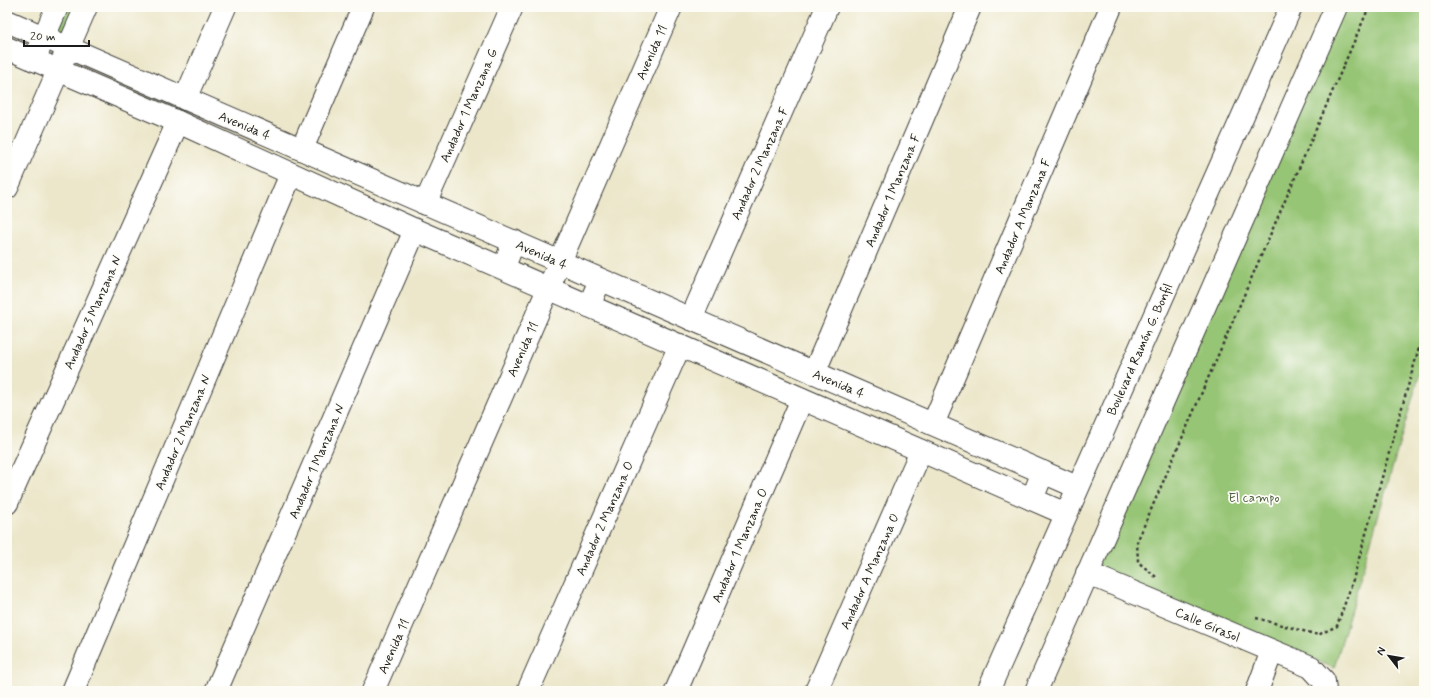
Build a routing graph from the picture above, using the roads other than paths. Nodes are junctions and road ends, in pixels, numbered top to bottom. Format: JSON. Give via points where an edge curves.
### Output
{"nodes":[{"id":1,"x":57,"y":7,"type":"edge"},
{"id":2,"x":86,"y":7,"type":"edge"},
{"id":3,"x":225,"y":7,"type":"edge"},
{"id":4,"x":363,"y":7,"type":"edge"},
{"id":5,"x":512,"y":7,"type":"edge"},
{"id":6,"x":671,"y":7,"type":"edge"},
{"id":7,"x":827,"y":7,"type":"edge"},
{"id":8,"x":970,"y":7,"type":"edge"},
{"id":9,"x":1111,"y":7,"type":"edge"},
{"id":10,"x":1291,"y":7,"type":"edge"},
{"id":11,"x":1336,"y":7,"type":"edge"},
{"id":12,"x":7,"y":21,"type":"edge"},
{"id":13,"x":44,"y":37,"type":"junction"},
{"id":14,"x":68,"y":47,"type":"junction"},
{"id":15,"x":7,"y":48,"type":"edge"},
{"id":16,"x":34,"y":60,"type":"junction"},
{"id":17,"x":96,"y":61,"type":"junction"},
{"id":18,"x":58,"y":72,"type":"junction"},
{"id":19,"x":87,"y":84,"type":"junction"},
{"id":20,"x":185,"y":99,"type":"junction"},
{"id":21,"x":178,"y":122,"type":"junction"},
{"id":22,"x":302,"y":149,"type":"junction"},
{"id":23,"x":292,"y":174,"type":"junction"},
{"id":24,"x":7,"y":188,"type":"edge"},
{"id":25,"x":425,"y":204,"type":"junction"},
{"id":26,"x":415,"y":230,"type":"junction"},
{"id":27,"x":514,"y":241,"type":"junction"},
{"id":28,"x":560,"y":262,"type":"junction"},
{"id":29,"x":504,"y":267,"type":"junction"},
{"id":30,"x":600,"y":280,"type":"junction"},
{"id":31,"x":549,"y":288,"type":"junction"},
{"id":32,"x":589,"y":306,"type":"junction"},
{"id":33,"x":691,"y":319,"type":"junction"},
{"id":34,"x":680,"y":345,"type":"junction"},
{"id":35,"x":814,"y":372,"type":"junction"},
{"id":36,"x":802,"y":399,"type":"junction"},
{"id":37,"x":933,"y":424,"type":"junction"},
{"id":38,"x":921,"y":451,"type":"junction"},
{"id":39,"x":1043,"y":472,"type":"junction"},
{"id":40,"x":1077,"y":487,"type":"junction"},
{"id":41,"x":1032,"y":499,"type":"junction"},
{"id":42,"x":7,"y":503,"type":"edge"},
{"id":43,"x":1066,"y":514,"type":"junction"},
{"id":44,"x":1087,"y":573,"type":"junction"},
{"id":45,"x":1272,"y":651,"type":"junction"},
{"id":46,"x":1324,"y":686,"type":"edge"},
{"id":47,"x":73,"y":691,"type":"edge"},
{"id":48,"x":216,"y":691,"type":"edge"},
{"id":49,"x":373,"y":691,"type":"edge"},
{"id":50,"x":528,"y":691,"type":"edge"},
{"id":51,"x":676,"y":691,"type":"edge"},
{"id":52,"x":816,"y":691,"type":"edge"},
{"id":53,"x":988,"y":691,"type":"edge"},
{"id":54,"x":1036,"y":691,"type":"edge"},
{"id":55,"x":1257,"y":691,"type":"edge"}],
"edges":[{"from":1,"to":13,"type":"street"},
{"from":2,"to":14,"type":"street"},
{"from":3,"to":20,"type":"street"},
{"from":4,"to":22,"type":"street"},
{"from":5,"to":25,"type":"street","name":"Andador 1 Manzana G"},
{"from":6,"to":28,"type":"street","name":"Avenida 11"},
{"from":7,"to":33,"type":"street","name":"Andador 2 Manzana F"},
{"from":8,"to":35,"type":"street","name":"Andador 1 Manzana F"},
{"from":9,"to":37,"type":"street","name":"Andador A Manzana F"},
{"from":10,"to":40,"type":"street","name":"Boulevard Ramón G. Bonfil"},
{"from":11,"to":44,"type":"street"},
{"from":12,"to":13,"type":"street","name":"Avenida 4"},
{"from":13,"to":14,"type":"street","name":"Avenida 4"},
{"from":13,"to":16,"type":"street"},
{"from":14,"to":17,"type":"street","name":"Avenida 4"},
{"from":14,"to":18,"type":"street"},
{"from":15,"to":16,"type":"street","name":"Avenida 4"},
{"from":16,"to":18,"type":"street","name":"Avenida 4"},
{"from":17,"to":19,"type":"street"},
{"from":17,"to":20,"type":"street","name":"Avenida 4"},
{"from":18,"to":19,"type":"street","name":"Avenida 4"},
{"from":18,"to":24,"type":"street"},
{"from":19,"to":21,"type":"street","name":"Avenida 4"},
{"from":20,"to":22,"type":"street","name":"Avenida 4"},
{"from":21,"to":23,"type":"street","name":"Avenida 4"},
{"from":21,"to":42,"type":"street","name":"Andador 3 Manzana N"},
{"from":22,"to":25,"type":"street","name":"Avenida 4"},
{"from":23,"to":26,"type":"street","name":"Avenida 4"},
{"from":23,"to":47,"type":"street","name":"Andador 2 Manzana N"},
{"from":25,"to":27,"type":"street","name":"Avenida 4"},
{"from":26,"to":29,"type":"street","name":"Avenida 4"},
{"from":26,"to":48,"type":"street","name":"Andador 1 Manzana N"},
{"from":27,"to":28,"type":"street","name":"Avenida 4"},
{"from":27,"to":29,"type":"street"},
{"from":28,"to":30,"type":"street","name":"Avenida 4"},
{"from":28,"to":31,"type":"street","name":"Avenida 11"},
{"from":29,"to":31,"type":"street","name":"Avenida 4"},
{"from":30,"to":32,"type":"street"},
{"from":30,"to":33,"type":"street","name":"Avenida 4"},
{"from":31,"to":32,"type":"street","name":"Avenida 4"},
{"from":31,"to":49,"type":"street","name":"Avenida 11"},
{"from":32,"to":34,"type":"street","name":"Avenida 4"},
{"from":33,"to":35,"type":"street","name":"Avenida 4"},
{"from":34,"to":36,"type":"street","name":"Avenida 4"},
{"from":34,"to":50,"type":"street","name":"Andador 2 Manzana O"},
{"from":35,"to":37,"type":"street","name":"Avenida 4"},
{"from":36,"to":38,"type":"street","name":"Avenida 4"},
{"from":36,"to":51,"type":"street","name":"Andador 1 Manzana O"},
{"from":37,"to":39,"type":"street","name":"Avenida 4"},
{"from":38,"to":41,"type":"street","name":"Avenida 4"},
{"from":38,"to":52,"type":"street","name":"Andador A Manzana O"},
{"from":39,"to":40,"type":"street","name":"Avenida 4"},
{"from":39,"to":41,"type":"street"},
{"from":40,"to":43,"type":"street","name":"Boulevard Ramón G. Bonfil"},
{"from":41,"to":43,"type":"street","name":"Avenida 4"},
{"from":43,"to":53,"type":"street","name":"Boulevard Ramón G. Bonfil"},
{"from":44,"to":45,"type":"street","name":"Calle Girasol"},
{"from":44,"to":54,"type":"street"},
{"from":45,"to":46,"type":"street","name":"Calle Girasol","via":[[1311,667]]},
{"from":45,"to":55,"type":"street"}]}
